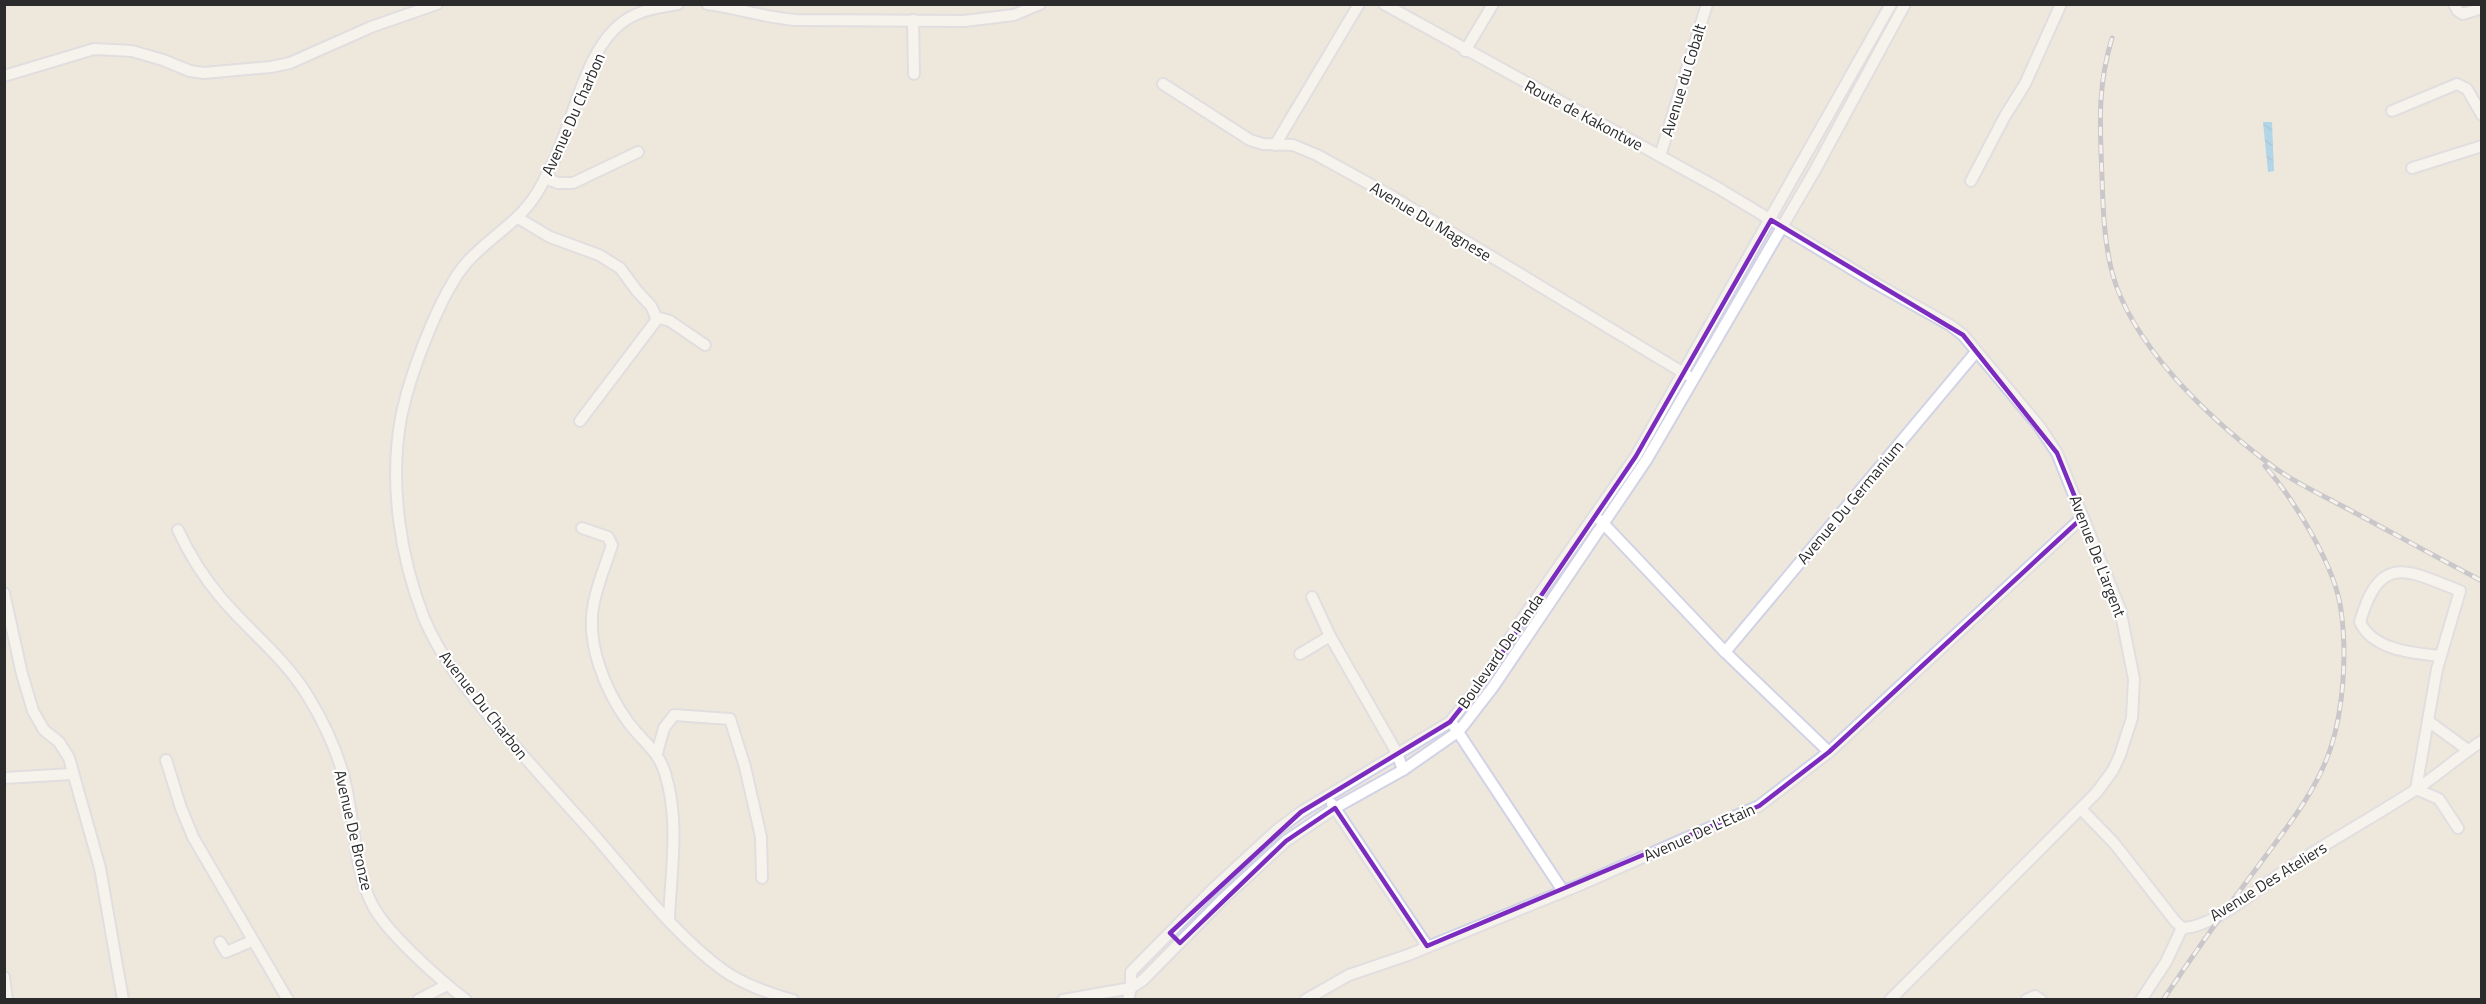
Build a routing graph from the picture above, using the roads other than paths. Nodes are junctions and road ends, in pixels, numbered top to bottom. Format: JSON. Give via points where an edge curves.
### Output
{"nodes":[{"id":1,"x":437,"y":4,"type":"edge"},
{"id":2,"x":678,"y":4,"type":"edge"},
{"id":3,"x":707,"y":4,"type":"edge"},
{"id":4,"x":1040,"y":4,"type":"edge"},
{"id":5,"x":1359,"y":4,"type":"edge"},
{"id":6,"x":1384,"y":4,"type":"edge"},
{"id":7,"x":1493,"y":4,"type":"edge"},
{"id":8,"x":1707,"y":4,"type":"edge"},
{"id":9,"x":1891,"y":4,"type":"edge"},
{"id":10,"x":1905,"y":4,"type":"edge"},
{"id":11,"x":2061,"y":4,"type":"edge"},
{"id":12,"x":2454,"y":4,"type":"edge"},
{"id":13,"x":663,"y":5,"type":"edge"},
{"id":14,"x":2481,"y":8,"type":"edge"},
{"id":15,"x":913,"y":20,"type":"junction"},
{"id":16,"x":1465,"y":51,"type":"junction"},
{"id":17,"x":914,"y":74,"type":"dead end"},
{"id":18,"x":4,"y":76,"type":"edge"},
{"id":19,"x":1163,"y":84,"type":"dead end"},
{"id":20,"x":2392,"y":111,"type":"dead end"},
{"id":21,"x":2481,"y":115,"type":"edge"},
{"id":22,"x":1275,"y":145,"type":"junction"},
{"id":23,"x":2481,"y":146,"type":"edge"},
{"id":24,"x":638,"y":152,"type":"dead end"},
{"id":25,"x":1660,"y":156,"type":"junction"},
{"id":26,"x":2412,"y":168,"type":"dead end"},
{"id":27,"x":545,"y":178,"type":"junction"},
{"id":28,"x":1971,"y":181,"type":"dead end"},
{"id":29,"x":518,"y":218,"type":"junction"},
{"id":30,"x":1771,"y":219,"type":"junction"},
{"id":31,"x":1783,"y":227,"type":"junction"},
{"id":32,"x":656,"y":317,"type":"junction"},
{"id":33,"x":705,"y":345,"type":"dead end"},
{"id":34,"x":1976,"y":352,"type":"junction"},
{"id":35,"x":1683,"y":371,"type":"junction"},
{"id":36,"x":1693,"y":378,"type":"junction"},
{"id":37,"x":580,"y":421,"type":"dead end"},
{"id":38,"x":1595,"y":515,"type":"junction"},
{"id":39,"x":2083,"y":517,"type":"junction"},
{"id":40,"x":1605,"y":524,"type":"junction"},
{"id":41,"x":582,"y":528,"type":"dead end"},
{"id":42,"x":178,"y":530,"type":"dead end"},
{"id":43,"x":4,"y":593,"type":"edge"},
{"id":44,"x":1312,"y":597,"type":"dead end"},
{"id":45,"x":1330,"y":636,"type":"junction"},
{"id":46,"x":1725,"y":652,"type":"junction"},
{"id":47,"x":1300,"y":654,"type":"dead end"},
{"id":48,"x":2440,"y":656,"type":"junction"},
{"id":49,"x":2428,"y":721,"type":"junction"},
{"id":50,"x":1450,"y":722,"type":"junction"},
{"id":51,"x":1459,"y":731,"type":"junction"},
{"id":52,"x":2481,"y":741,"type":"edge"},
{"id":53,"x":2468,"y":750,"type":"junction"},
{"id":54,"x":1829,"y":752,"type":"junction"},
{"id":55,"x":657,"y":753,"type":"junction"},
{"id":56,"x":1397,"y":753,"type":"junction"},
{"id":57,"x":166,"y":760,"type":"dead end"},
{"id":58,"x":1403,"y":770,"type":"junction"},
{"id":59,"x":72,"y":774,"type":"junction"},
{"id":60,"x":4,"y":778,"type":"edge"},
{"id":61,"x":2416,"y":789,"type":"junction"},
{"id":62,"x":1327,"y":796,"type":"junction"},
{"id":63,"x":1335,"y":808,"type":"junction"},
{"id":64,"x":2081,"y":809,"type":"junction"},
{"id":65,"x":2458,"y":828,"type":"dead end"},
{"id":66,"x":762,"y":878,"type":"dead end"},
{"id":67,"x":1212,"y":890,"type":"junction"},
{"id":68,"x":1563,"y":891,"type":"junction"},
{"id":69,"x":1222,"y":900,"type":"junction"},
{"id":70,"x":669,"y":919,"type":"junction"},
{"id":71,"x":2182,"y":928,"type":"junction"},
{"id":72,"x":1170,"y":933,"type":"junction"},
{"id":73,"x":252,"y":941,"type":"junction"},
{"id":74,"x":220,"y":942,"type":"dead end"},
{"id":75,"x":1180,"y":943,"type":"junction"},
{"id":76,"x":1427,"y":946,"type":"junction"},
{"id":77,"x":4,"y":977,"type":"edge"},
{"id":78,"x":447,"y":985,"type":"junction"},
{"id":79,"x":1131,"y":988,"type":"junction"},
{"id":80,"x":7,"y":999,"type":"edge"},
{"id":81,"x":123,"y":999,"type":"edge"},
{"id":82,"x":288,"y":999,"type":"edge"},
{"id":83,"x":418,"y":999,"type":"edge"},
{"id":84,"x":466,"y":999,"type":"edge"},
{"id":85,"x":793,"y":999,"type":"edge"},
{"id":86,"x":1063,"y":999,"type":"edge"},
{"id":87,"x":1128,"y":999,"type":"edge"},
{"id":88,"x":1305,"y":999,"type":"edge"},
{"id":89,"x":1890,"y":999,"type":"edge"},
{"id":90,"x":2026,"y":999,"type":"edge"},
{"id":91,"x":2041,"y":999,"type":"edge"},
{"id":92,"x":2141,"y":999,"type":"edge"}],
"edges":[{"from":1,"to":18,"type":"street","via":[[371,27],[290,63],[271,67],[204,73],[132,51],[94,49]]},
{"from":2,"to":13,"type":"street","name":"Avenue Du Charbon"},
{"from":3,"to":15,"type":"street","via":[[779,19]]},
{"from":4,"to":15,"type":"street","via":[[991,20]]},
{"from":5,"to":22,"type":"street"},
{"from":6,"to":16,"type":"street","name":"Route de Kakontwe"},
{"from":7,"to":16,"type":"street"},
{"from":8,"to":25,"type":"street","name":"Avenue du Cobalt"},
{"from":9,"to":30,"type":"street","name":"Boulevard De Panda"},
{"from":10,"to":31,"type":"street","name":"Boulevard De Panda"},
{"from":11,"to":28,"type":"street","via":[[2025,84]]},
{"from":12,"to":14,"type":"street","via":[[2463,14]]},
{"from":13,"to":27,"type":"street","name":"Avenue Du Charbon","via":[[627,19],[599,50]]},
{"from":15,"to":17,"type":"street"},
{"from":16,"to":25,"type":"street","name":"Route de Kakontwe"},
{"from":19,"to":22,"type":"street","name":"Avenue Du Magnese","via":[[1250,140]]},
{"from":20,"to":21,"type":"street","via":[[2457,84],[2467,89]]},
{"from":22,"to":35,"type":"street","name":"Avenue Du Magnese","via":[[1293,145],[1317,155],[1393,197]]},
{"from":23,"to":26,"type":"street"},
{"from":24,"to":27,"type":"street","via":[[573,183]]},
{"from":25,"to":30,"type":"street","name":"Route de Kakontwe"},
{"from":27,"to":29,"type":"street","name":"Avenue Du Charbon"},
{"from":29,"to":32,"type":"street","via":[[620,268]]},
{"from":29,"to":70,"type":"street","name":"Avenue Du Charbon","via":[[483,246],[455,277],[424,344],[401,418],[397,461],[402,541],[425,619],[457,674],[540,776]]},
{"from":30,"to":31,"type":"street","name":"Route de Kakontwe"},
{"from":30,"to":35,"type":"street","name":"Boulevard De Panda"},
{"from":31,"to":34,"type":"street","name":"Avenue De L'argent","via":[[1950,325]]},
{"from":31,"to":36,"type":"street","name":"Boulevard De Panda"},
{"from":32,"to":33,"type":"street","via":[[670,321]]},
{"from":32,"to":37,"type":"street"},
{"from":34,"to":39,"type":"street","name":"Avenue De L'argent","via":[[2045,435],[2065,471]]},
{"from":34,"to":46,"type":"street","name":"Avenue Du Germanium"},
{"from":35,"to":36,"type":"street","name":"Avenue Du Magnese"},
{"from":35,"to":38,"type":"street","name":"Boulevard De Panda","via":[[1636,456]]},
{"from":36,"to":40,"type":"street","name":"Boulevard De Panda"},
{"from":38,"to":40,"type":"street"},
{"from":38,"to":50,"type":"street","name":"Boulevard De Panda","via":[[1485,678]]},
{"from":39,"to":54,"type":"street","name":"Avenue De L'Etain"},
{"from":39,"to":64,"type":"street","name":"Avenue De L'argent","via":[[2120,609],[2134,692],[2132,718],[2120,755],[2113,770]]},
{"from":40,"to":46,"type":"street"},
{"from":40,"to":51,"type":"street","name":"Boulevard De Panda"},
{"from":41,"to":55,"type":"street","via":[[608,537],[612,545],[594,603],[592,639],[596,654],[620,709]]},
{"from":42,"to":78,"type":"street","name":"Avenue De Bronze","via":[[202,575],[290,668],[308,696],[338,756],[360,869],[374,908]]},
{"from":43,"to":59,"type":"street","via":[[31,705],[44,730],[63,748]]},
{"from":44,"to":45,"type":"street"},
{"from":45,"to":47,"type":"street"},
{"from":45,"to":56,"type":"street"},
{"from":46,"to":54,"type":"street"},
{"from":48,"to":48,"type":"street","via":[[2460,591],[2414,573],[2398,571],[2386,576],[2364,608],[2360,622],[2365,633],[2381,644]]},
{"from":48,"to":49,"type":"street"},
{"from":49,"to":53,"type":"street"},
{"from":49,"to":61,"type":"street"},
{"from":50,"to":51,"type":"street"},
{"from":50,"to":56,"type":"street","name":"Boulevard De Panda"},
{"from":51,"to":58,"type":"street","name":"Boulevard De Panda"},
{"from":51,"to":68,"type":"street"},
{"from":52,"to":53,"type":"street","name":"Avenue Des Ateliers"},
{"from":53,"to":61,"type":"street","name":"Avenue Des Ateliers"},
{"from":54,"to":68,"type":"street","name":"Avenue De L'Etain","via":[[1759,806]]},
{"from":55,"to":66,"type":"street","via":[[664,728],[674,715],[730,719],[761,837]]},
{"from":55,"to":70,"type":"street","via":[[672,799],[675,829]]},
{"from":56,"to":58,"type":"street"},
{"from":56,"to":62,"type":"street","name":"Boulevard De Panda"},
{"from":57,"to":73,"type":"street","via":[[186,825]]},
{"from":58,"to":63,"type":"street","name":"Boulevard De Panda"},
{"from":59,"to":60,"type":"street"},
{"from":59,"to":81,"type":"street","via":[[104,887]]},
{"from":61,"to":65,"type":"street","via":[[2439,799]]},
{"from":61,"to":71,"type":"street","name":"Avenue Des Ateliers","via":[[2223,912]]},
{"from":62,"to":63,"type":"street"},
{"from":62,"to":67,"type":"street","name":"Boulevard De Panda","via":[[1277,830]]},
{"from":63,"to":69,"type":"street","name":"Boulevard De Panda","via":[[1287,841]]},
{"from":63,"to":76,"type":"street"},
{"from":64,"to":71,"type":"street","via":[[2114,843]]},
{"from":64,"to":89,"type":"street","name":"Avenue De L'argent"},
{"from":67,"to":69,"type":"street"},
{"from":67,"to":72,"type":"street","name":"Boulevard De Panda"},
{"from":68,"to":76,"type":"street","name":"Avenue De L'Etain"},
{"from":69,"to":75,"type":"street","name":"Boulevard De Panda"},
{"from":70,"to":85,"type":"street","name":"Avenue Du Charbon","via":[[723,970],[770,993]]},
{"from":71,"to":92,"type":"street","via":[[2166,962]]},
{"from":72,"to":75,"type":"street"},
{"from":72,"to":79,"type":"street","name":"Boulevard De Panda","via":[[1131,972]]},
{"from":73,"to":74,"type":"street","via":[[226,952]]},
{"from":73,"to":82,"type":"street"},
{"from":75,"to":79,"type":"street","name":"Boulevard De Panda"},
{"from":76,"to":88,"type":"street","name":"Avenue De L'Etain","via":[[1349,975]]},
{"from":77,"to":80,"type":"street"},
{"from":78,"to":83,"type":"street"},
{"from":78,"to":84,"type":"street","name":"Avenue De Bronze"},
{"from":79,"to":86,"type":"street"},
{"from":79,"to":87,"type":"street","name":"Boulevard De Panda"},
{"from":90,"to":91,"type":"street"}]}
